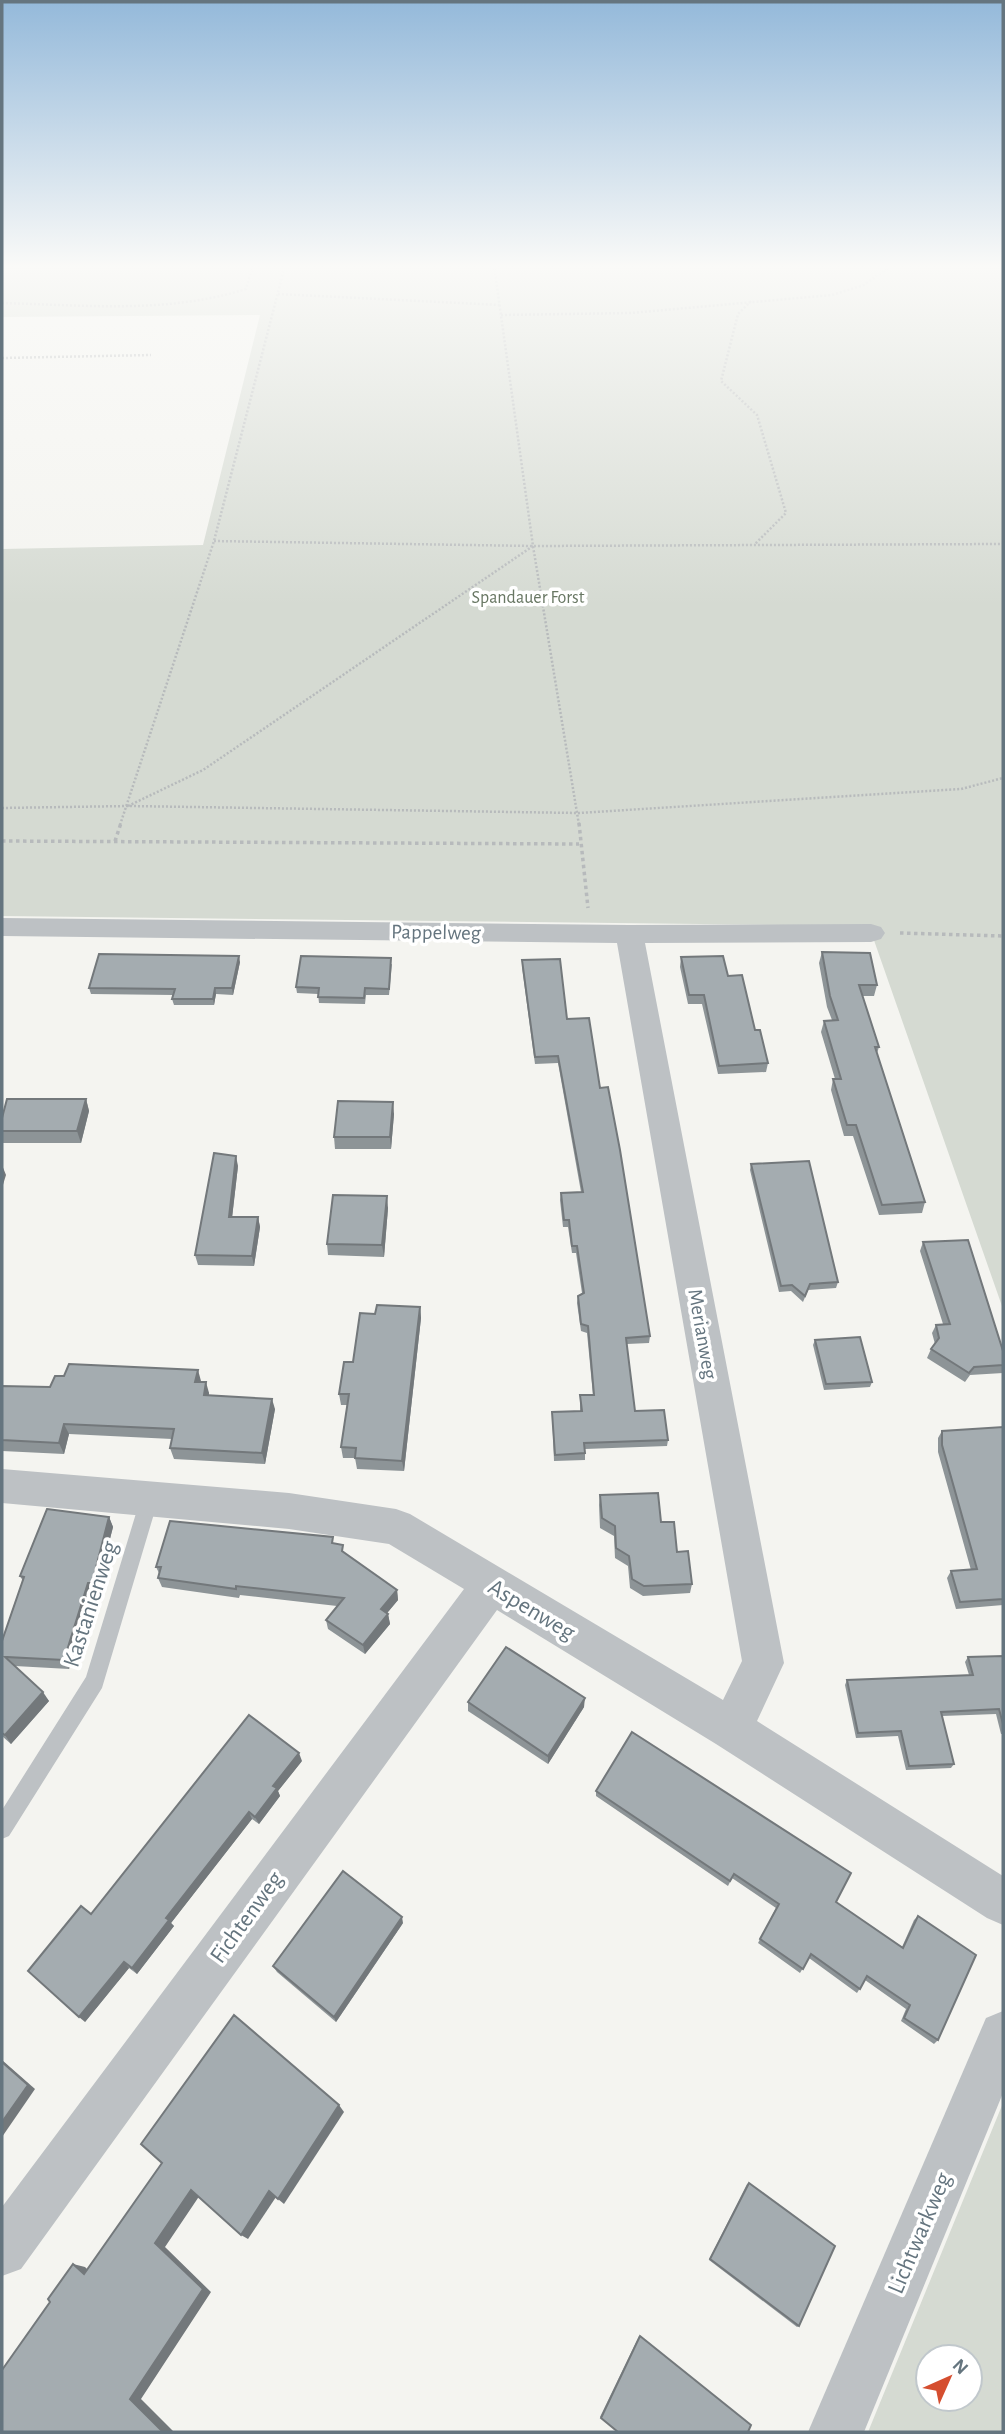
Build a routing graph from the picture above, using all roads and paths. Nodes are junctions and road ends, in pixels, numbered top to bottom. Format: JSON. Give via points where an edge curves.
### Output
{"nodes":[{"id":1,"x":256,"y":379,"type":"edge"},
{"id":2,"x":510,"y":379,"type":"edge"},
{"id":3,"x":722,"y":379,"type":"edge"},
{"id":4,"x":214,"y":541,"type":"junction"},
{"id":5,"x":754,"y":544,"type":"junction"},
{"id":6,"x":1003,"y":544,"type":"edge"},
{"id":7,"x":533,"y":546,"type":"junction"},
{"id":8,"x":1003,"y":778,"type":"edge"},
{"id":9,"x":128,"y":806,"type":"junction"},
{"id":10,"x":2,"y":808,"type":"edge"},
{"id":11,"x":578,"y":813,"type":"junction"},
{"id":12,"x":2,"y":841,"type":"edge"},
{"id":13,"x":114,"y":841,"type":"junction"},
{"id":14,"x":579,"y":844,"type":"junction"},
{"id":15,"x":2,"y":927,"type":"edge"},
{"id":16,"x":610,"y":933,"type":"junction"},
{"id":17,"x":871,"y":933,"type":"joint"},
{"id":18,"x":1003,"y":936,"type":"edge"},
{"id":19,"x":2,"y":1486,"type":"edge"},
{"id":20,"x":150,"y":1497,"type":"junction"},
{"id":21,"x":491,"y":1585,"type":"junction"},
{"id":22,"x":731,"y":1729,"type":"junction"},
{"id":23,"x":2,"y":1829,"type":"edge"},
{"id":24,"x":1003,"y":1902,"type":"edge"},
{"id":25,"x":1003,"y":2035,"type":"edge"},
{"id":26,"x":2,"y":2250,"type":"edge"},
{"id":27,"x":836,"y":2432,"type":"edge"}],
"edges":[{"from":1,"to":4,"type":"path"},
{"from":2,"to":7,"type":"path"},
{"from":3,"to":5,"type":"path","via":[[757,415],[786,513]]},
{"from":4,"to":7,"type":"path"},
{"from":4,"to":9,"type":"path"},
{"from":5,"to":6,"type":"path"},
{"from":5,"to":7,"type":"path"},
{"from":7,"to":9,"type":"path","via":[[204,770]]},
{"from":7,"to":11,"type":"path"},
{"from":8,"to":11,"type":"path","via":[[961,789]]},
{"from":9,"to":10,"type":"path"},
{"from":9,"to":11,"type":"path"},
{"from":9,"to":13,"type":"path"},
{"from":11,"to":14,"type":"path"},
{"from":12,"to":13,"type":"path"},
{"from":13,"to":14,"type":"path"},
{"from":14,"to":16,"type":"path"},
{"from":15,"to":16,"type":"street","name":"Pappelweg"},
{"from":16,"to":17,"type":"street","name":"Pappelweg"},
{"from":16,"to":22,"type":"street","name":"Merianweg","via":[[764,1663]]},
{"from":17,"to":18,"type":"path"},
{"from":19,"to":20,"type":"street","name":"Aspenweg"},
{"from":20,"to":21,"type":"street","name":"Aspenweg","via":[[396,1527]]},
{"from":20,"to":23,"type":"lane","name":"Kastanienweg","via":[[95,1681]]},
{"from":21,"to":22,"type":"street","name":"Aspenweg"},
{"from":21,"to":26,"type":"street","name":"Fichtenweg"},
{"from":22,"to":24,"type":"street","name":"Aspenweg"},
{"from":25,"to":27,"type":"street","name":"Lichtwarkweg"}]}
